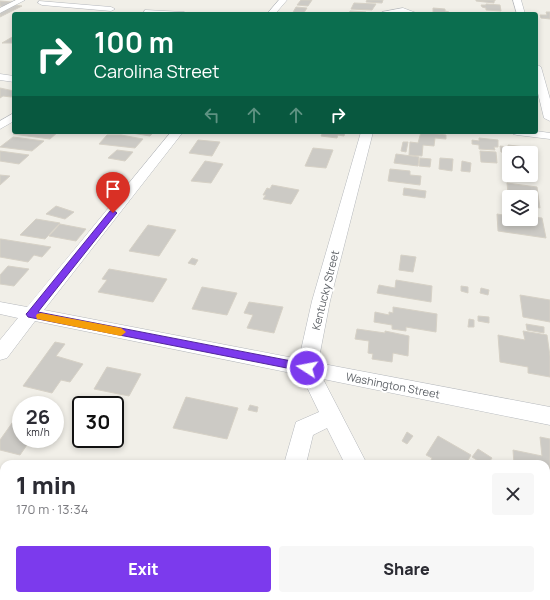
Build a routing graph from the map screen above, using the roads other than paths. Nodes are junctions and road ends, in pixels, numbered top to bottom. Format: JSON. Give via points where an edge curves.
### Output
{"nodes":[{"id":1,"x":21,"y":0,"type":"edge"},
{"id":2,"x":81,"y":0,"type":"edge"},
{"id":3,"x":283,"y":0,"type":"edge"},
{"id":4,"x":405,"y":0,"type":"edge"},
{"id":5,"x":517,"y":0,"type":"edge"},
{"id":6,"x":46,"y":1,"type":"edge"},
{"id":7,"x":71,"y":5,"type":"junction"},
{"id":8,"x":34,"y":7,"type":"dead end"},
{"id":9,"x":403,"y":10,"type":"junction"},
{"id":10,"x":0,"y":11,"type":"edge"},
{"id":11,"x":60,"y":12,"type":"dead end"},
{"id":12,"x":105,"y":12,"type":"edge"},
{"id":13,"x":273,"y":12,"type":"edge"},
{"id":14,"x":394,"y":12,"type":"edge"},
{"id":15,"x":409,"y":12,"type":"edge"},
{"id":16,"x":520,"y":12,"type":"edge"},
{"id":17,"x":538,"y":75,"type":"edge"},
{"id":18,"x":0,"y":77,"type":"edge"},
{"id":19,"x":12,"y":78,"type":"edge"},
{"id":20,"x":12,"y":117,"type":"edge"},
{"id":21,"x":550,"y":118,"type":"edge"},
{"id":22,"x":0,"y":126,"type":"edge"},
{"id":23,"x":175,"y":134,"type":"edge"},
{"id":24,"x":366,"y":134,"type":"edge"},
{"id":25,"x":534,"y":134,"type":"edge"},
{"id":26,"x":550,"y":136,"type":"edge"},
{"id":27,"x":0,"y":308,"type":"edge"},
{"id":28,"x":31,"y":314,"type":"junction"},
{"id":29,"x":0,"y":353,"type":"edge"},
{"id":30,"x":307,"y":368,"type":"junction"},
{"id":31,"x":330,"y":416,"type":"junction"},
{"id":32,"x":550,"y":416,"type":"edge"},
{"id":33,"x":296,"y":460,"type":"edge"},
{"id":34,"x":354,"y":460,"type":"edge"}],
"edges":[{"from":1,"to":10,"type":"street"},
{"from":2,"to":7,"type":"street"},
{"from":3,"to":13,"type":"street"},
{"from":4,"to":9,"type":"street"},
{"from":5,"to":16,"type":"street"},
{"from":6,"to":7,"type":"street"},
{"from":6,"to":8,"type":"street"},
{"from":7,"to":11,"type":"street"},
{"from":7,"to":12,"type":"street","via":[[114,7]]},
{"from":9,"to":14,"type":"street"},
{"from":9,"to":15,"type":"street"},
{"from":17,"to":21,"type":"street"},
{"from":18,"to":19,"type":"street"},
{"from":20,"to":22,"type":"street"},
{"from":23,"to":28,"type":"street"},
{"from":24,"to":30,"type":"street","name":"Kentucky Street","via":[[321,301]]},
{"from":25,"to":26,"type":"street"},
{"from":27,"to":28,"type":"street","name":"Washington Street"},
{"from":28,"to":29,"type":"street"},
{"from":28,"to":30,"type":"street","name":"Washington Street"},
{"from":30,"to":31,"type":"street"},
{"from":30,"to":32,"type":"street","name":"Washington Street"},
{"from":31,"to":33,"type":"street","via":[[304,429]]},
{"from":31,"to":34,"type":"street"}]}
